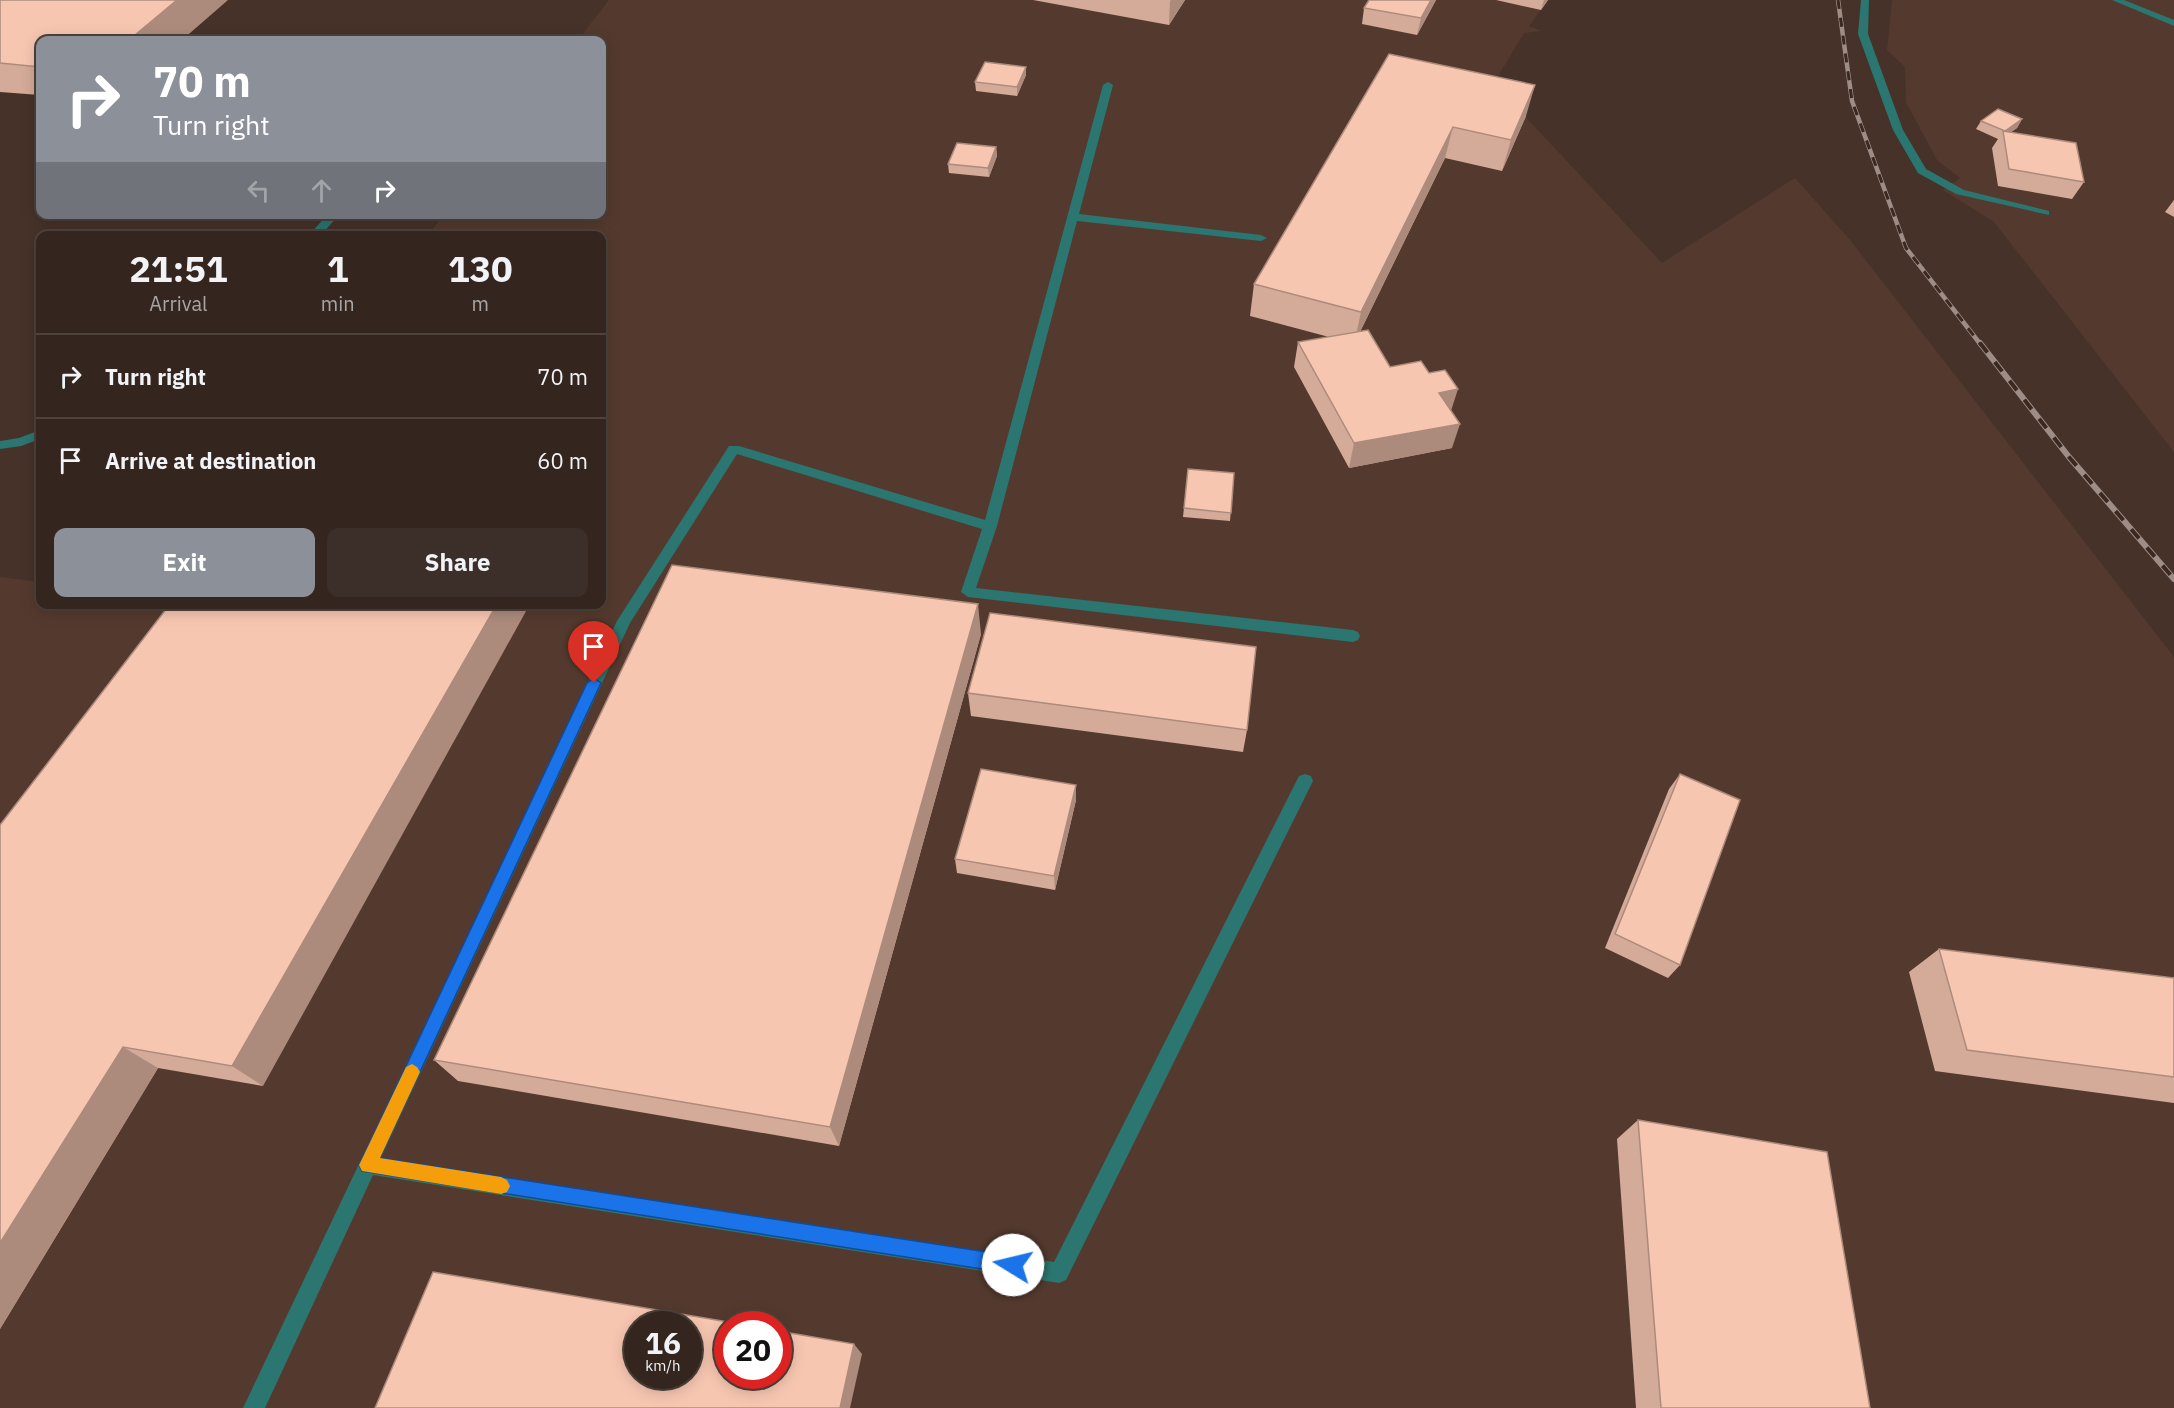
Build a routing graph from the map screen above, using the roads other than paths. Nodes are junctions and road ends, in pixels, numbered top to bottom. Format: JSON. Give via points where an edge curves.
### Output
{"nodes":[{"id":1,"x":1865,"y":0,"type":"edge"},
{"id":2,"x":2116,"y":0,"type":"edge"},
{"id":3,"x":2174,"y":23,"type":"edge"},
{"id":4,"x":1108,"y":85,"type":"dead end"},
{"id":5,"x":2045,"y":213,"type":"dead end"},
{"id":6,"x":1073,"y":217,"type":"junction"},
{"id":7,"x":330,"y":219,"type":"edge"},
{"id":8,"x":318,"y":231,"type":"edge"},
{"id":9,"x":1261,"y":238,"type":"dead end"},
{"id":10,"x":36,"y":436,"type":"edge"},
{"id":11,"x":0,"y":445,"type":"edge"},
{"id":12,"x":990,"y":526,"type":"junction"},
{"id":13,"x":1353,"y":636,"type":"dead end"},
{"id":14,"x":1305,"y":781,"type":"dead end"},
{"id":15,"x":368,"y":1165,"type":"junction"},
{"id":16,"x":254,"y":1408,"type":"edge"}],
"edges":[{"from":1,"to":5,"type":"lane","via":[[1863,34],[1898,130],[1922,171],[1960,192]]},
{"from":2,"to":3,"type":"lane"},
{"from":4,"to":6,"type":"lane"},
{"from":6,"to":9,"type":"lane"},
{"from":6,"to":12,"type":"lane"},
{"from":7,"to":8,"type":"lane"},
{"from":10,"to":11,"type":"lane"},
{"from":12,"to":13,"type":"lane","via":[[968,592]]},
{"from":12,"to":15,"type":"lane","via":[[734,449],[624,621]]},
{"from":14,"to":15,"type":"lane","via":[[1059,1273]]},
{"from":15,"to":16,"type":"lane"}]}
